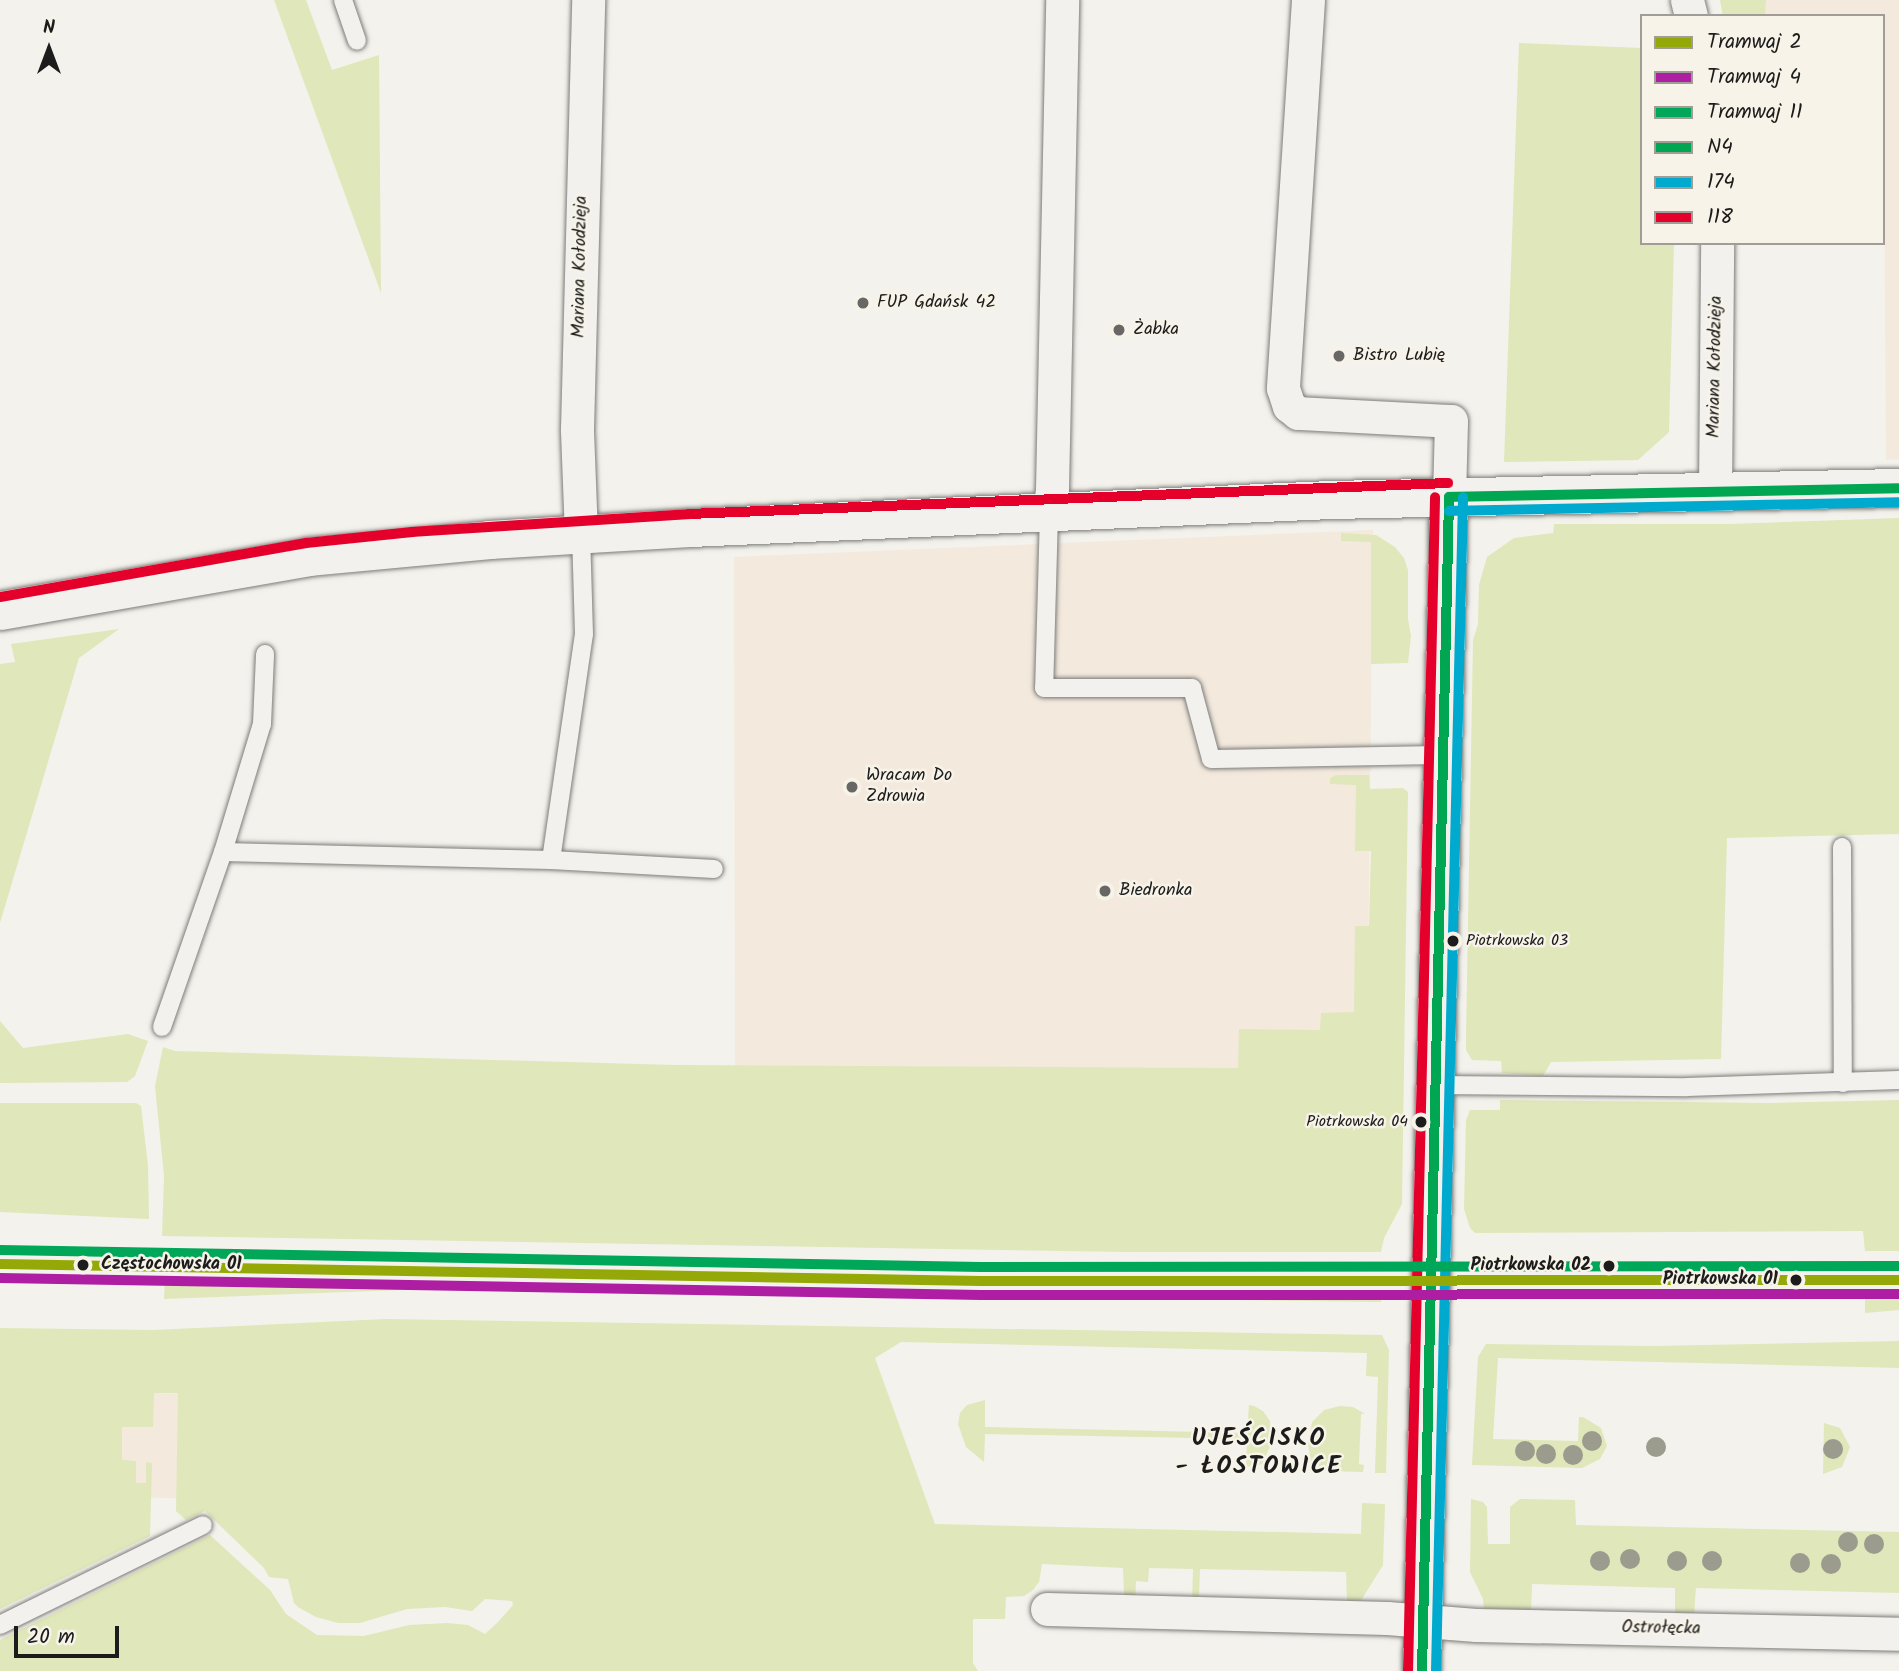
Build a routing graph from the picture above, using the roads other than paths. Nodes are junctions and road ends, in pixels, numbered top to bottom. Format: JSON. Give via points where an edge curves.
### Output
{"nodes":[{"id":1,"x":344,"y":0,"type":"edge"},
{"id":2,"x":588,"y":0,"type":"edge"},
{"id":3,"x":1062,"y":0,"type":"edge"},
{"id":4,"x":1308,"y":0,"type":"edge"},
{"id":5,"x":357,"y":41,"type":"dead end"},
{"id":6,"x":1717,"y":245,"type":"edge"},
{"id":7,"x":1899,"y":488,"type":"edge"},
{"id":8,"x":1715,"y":492,"type":"junction"},
{"id":9,"x":1449,"y":497,"type":"junction"},
{"id":10,"x":1049,"y":514,"type":"junction"},
{"id":11,"x":581,"y":535,"type":"junction"},
{"id":12,"x":0,"y":611,"type":"edge"},
{"id":13,"x":265,"y":654,"type":"dead end"},
{"id":14,"x":1443,"y":755,"type":"junction"},
{"id":15,"x":1842,"y":847,"type":"dead end"},
{"id":16,"x":223,"y":852,"type":"junction"},
{"id":17,"x":551,"y":860,"type":"junction"},
{"id":18,"x":714,"y":869,"type":"dead end"},
{"id":19,"x":162,"y":1027,"type":"dead end"},
{"id":20,"x":1899,"y":1080,"type":"edge"},
{"id":21,"x":1843,"y":1083,"type":"junction"},
{"id":22,"x":1436,"y":1085,"type":"junction"},
{"id":23,"x":203,"y":1525,"type":"dead end"},
{"id":24,"x":1047,"y":1609,"type":"dead end"},
{"id":25,"x":1423,"y":1621,"type":"junction"},
{"id":26,"x":0,"y":1625,"type":"edge"},
{"id":27,"x":1899,"y":1634,"type":"edge"},
{"id":28,"x":1422,"y":1671,"type":"edge"}],
"edges":[{"from":1,"to":5,"type":"lane"},
{"from":2,"to":11,"type":"street","name":"Mariana Kołodzieja","via":[[577,429]]},
{"from":3,"to":10,"type":"street"},
{"from":4,"to":9,"type":"street","via":[[1283,388],[1289,406],[1298,413],[1451,421]]},
{"from":6,"to":8,"type":"street","name":"Mariana Kołodzieja"},
{"from":7,"to":8,"type":"street"},
{"from":8,"to":9,"type":"street"},
{"from":9,"to":10,"type":"street"},
{"from":9,"to":14,"type":"street"},
{"from":10,"to":11,"type":"street"},
{"from":10,"to":14,"type":"lane","via":[[1044,688],[1192,688],[1210,759]]},
{"from":11,"to":12,"type":"street","via":[[308,557]]},
{"from":11,"to":17,"type":"lane","via":[[584,634]]},
{"from":13,"to":16,"type":"lane","via":[[262,724]]},
{"from":14,"to":22,"type":"street"},
{"from":15,"to":21,"type":"lane"},
{"from":16,"to":17,"type":"lane"},
{"from":16,"to":19,"type":"lane"},
{"from":17,"to":18,"type":"lane"},
{"from":20,"to":21,"type":"lane"},
{"from":21,"to":22,"type":"lane"},
{"from":22,"to":25,"type":"street"},
{"from":23,"to":26,"type":"lane"},
{"from":24,"to":25,"type":"street","name":"Ostrołęcka"},
{"from":25,"to":27,"type":"street","name":"Ostrołęcka"},
{"from":25,"to":28,"type":"street"}]}
